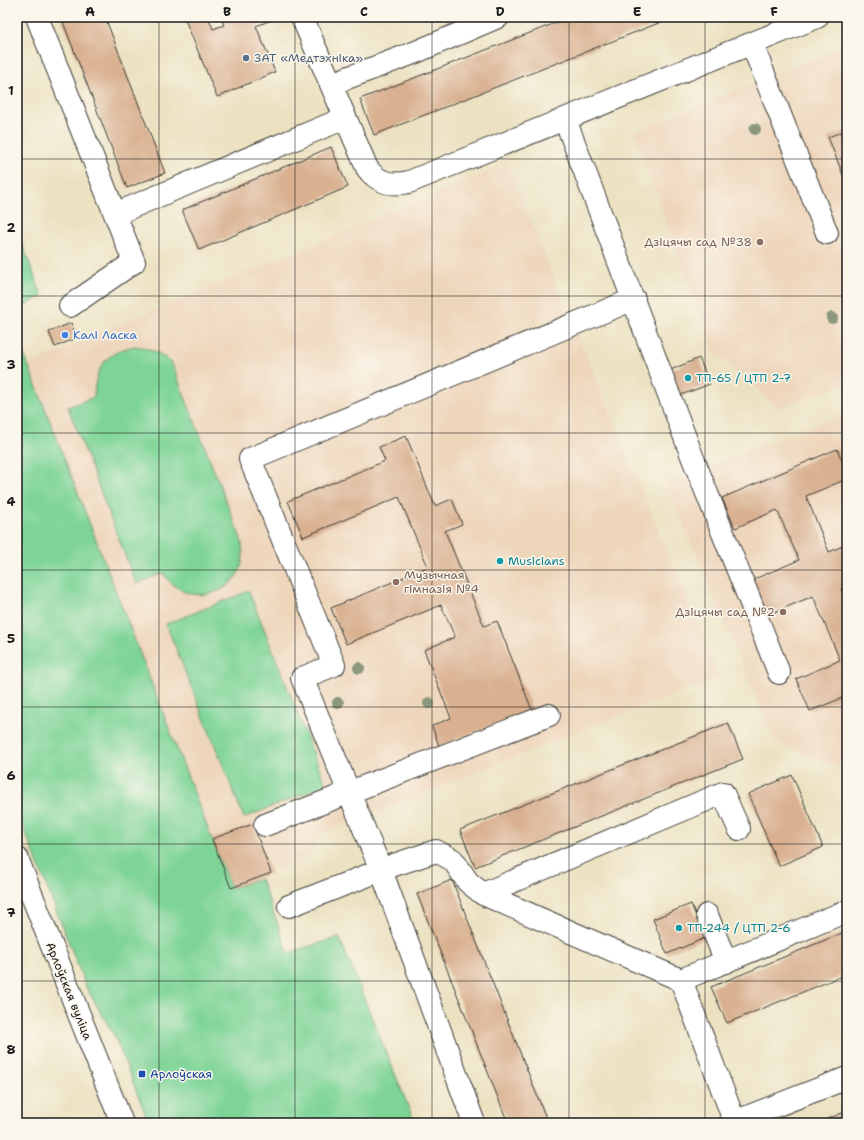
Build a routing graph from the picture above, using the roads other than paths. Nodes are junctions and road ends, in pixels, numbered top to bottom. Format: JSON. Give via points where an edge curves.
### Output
{"nodes":[{"id":1,"x":37,"y":17,"type":"edge"},
{"id":2,"x":302,"y":17,"type":"edge"},
{"id":3,"x":498,"y":17,"type":"edge"},
{"id":4,"x":817,"y":17,"type":"edge"},
{"id":5,"x":752,"y":44,"type":"junction"},
{"id":6,"x":331,"y":84,"type":"junction"},
{"id":7,"x":345,"y":118,"type":"junction"},
{"id":8,"x":565,"y":120,"type":"junction"},
{"id":9,"x":115,"y":214,"type":"junction"},
{"id":10,"x":827,"y":233,"type":"dead end"},
{"id":11,"x":634,"y":299,"type":"junction"},
{"id":12,"x":70,"y":306,"type":"dead end"},
{"id":13,"x":779,"y":674,"type":"dead end"},
{"id":14,"x":550,"y":715,"type":"dead end"},
{"id":15,"x":350,"y":791,"type":"junction"},
{"id":16,"x":265,"y":825,"type":"dead end"},
{"id":17,"x":739,"y":829,"type":"dead end"},
{"id":18,"x":17,"y":858,"type":"edge"},
{"id":19,"x":380,"y":870,"type":"junction"},
{"id":20,"x":483,"y":894,"type":"junction"},
{"id":21,"x":289,"y":906,"type":"dead end"},
{"id":22,"x":847,"y":911,"type":"edge"},
{"id":23,"x":707,"y":915,"type":"dead end"},
{"id":24,"x":726,"y":962,"type":"junction"},
{"id":25,"x":681,"y":980,"type":"junction"},
{"id":26,"x":847,"y":1078,"type":"edge"},
{"id":27,"x":734,"y":1122,"type":"edge"},
{"id":28,"x":122,"y":1123,"type":"edge"},
{"id":29,"x":474,"y":1123,"type":"edge"}],
"edges":[{"from":1,"to":9,"type":"street"},
{"from":2,"to":6,"type":"street"},
{"from":3,"to":6,"type":"street"},
{"from":4,"to":5,"type":"street"},
{"from":5,"to":8,"type":"street"},
{"from":5,"to":10,"type":"street"},
{"from":6,"to":7,"type":"street"},
{"from":7,"to":8,"type":"street","via":[[366,168],[380,181],[390,184],[409,182]]},
{"from":7,"to":9,"type":"street"},
{"from":8,"to":11,"type":"street"},
{"from":9,"to":12,"type":"street","via":[[134,262]]},
{"from":11,"to":13,"type":"street","via":[[692,456]]},
{"from":11,"to":15,"type":"street","via":[[250,459],[334,665],[302,678]]},
{"from":14,"to":15,"type":"street"},
{"from":15,"to":16,"type":"street"},
{"from":15,"to":19,"type":"street"},
{"from":17,"to":20,"type":"street","via":[[722,793]]},
{"from":18,"to":28,"type":"street","name":"Арлоўская вуліца"},
{"from":19,"to":20,"type":"street","via":[[436,851],[453,860],[468,882]]},
{"from":19,"to":21,"type":"street"},
{"from":19,"to":29,"type":"street"},
{"from":20,"to":25,"type":"street"},
{"from":22,"to":24,"type":"street"},
{"from":23,"to":24,"type":"street"},
{"from":24,"to":25,"type":"street"},
{"from":25,"to":27,"type":"street"},
{"from":26,"to":27,"type":"street"}]}
